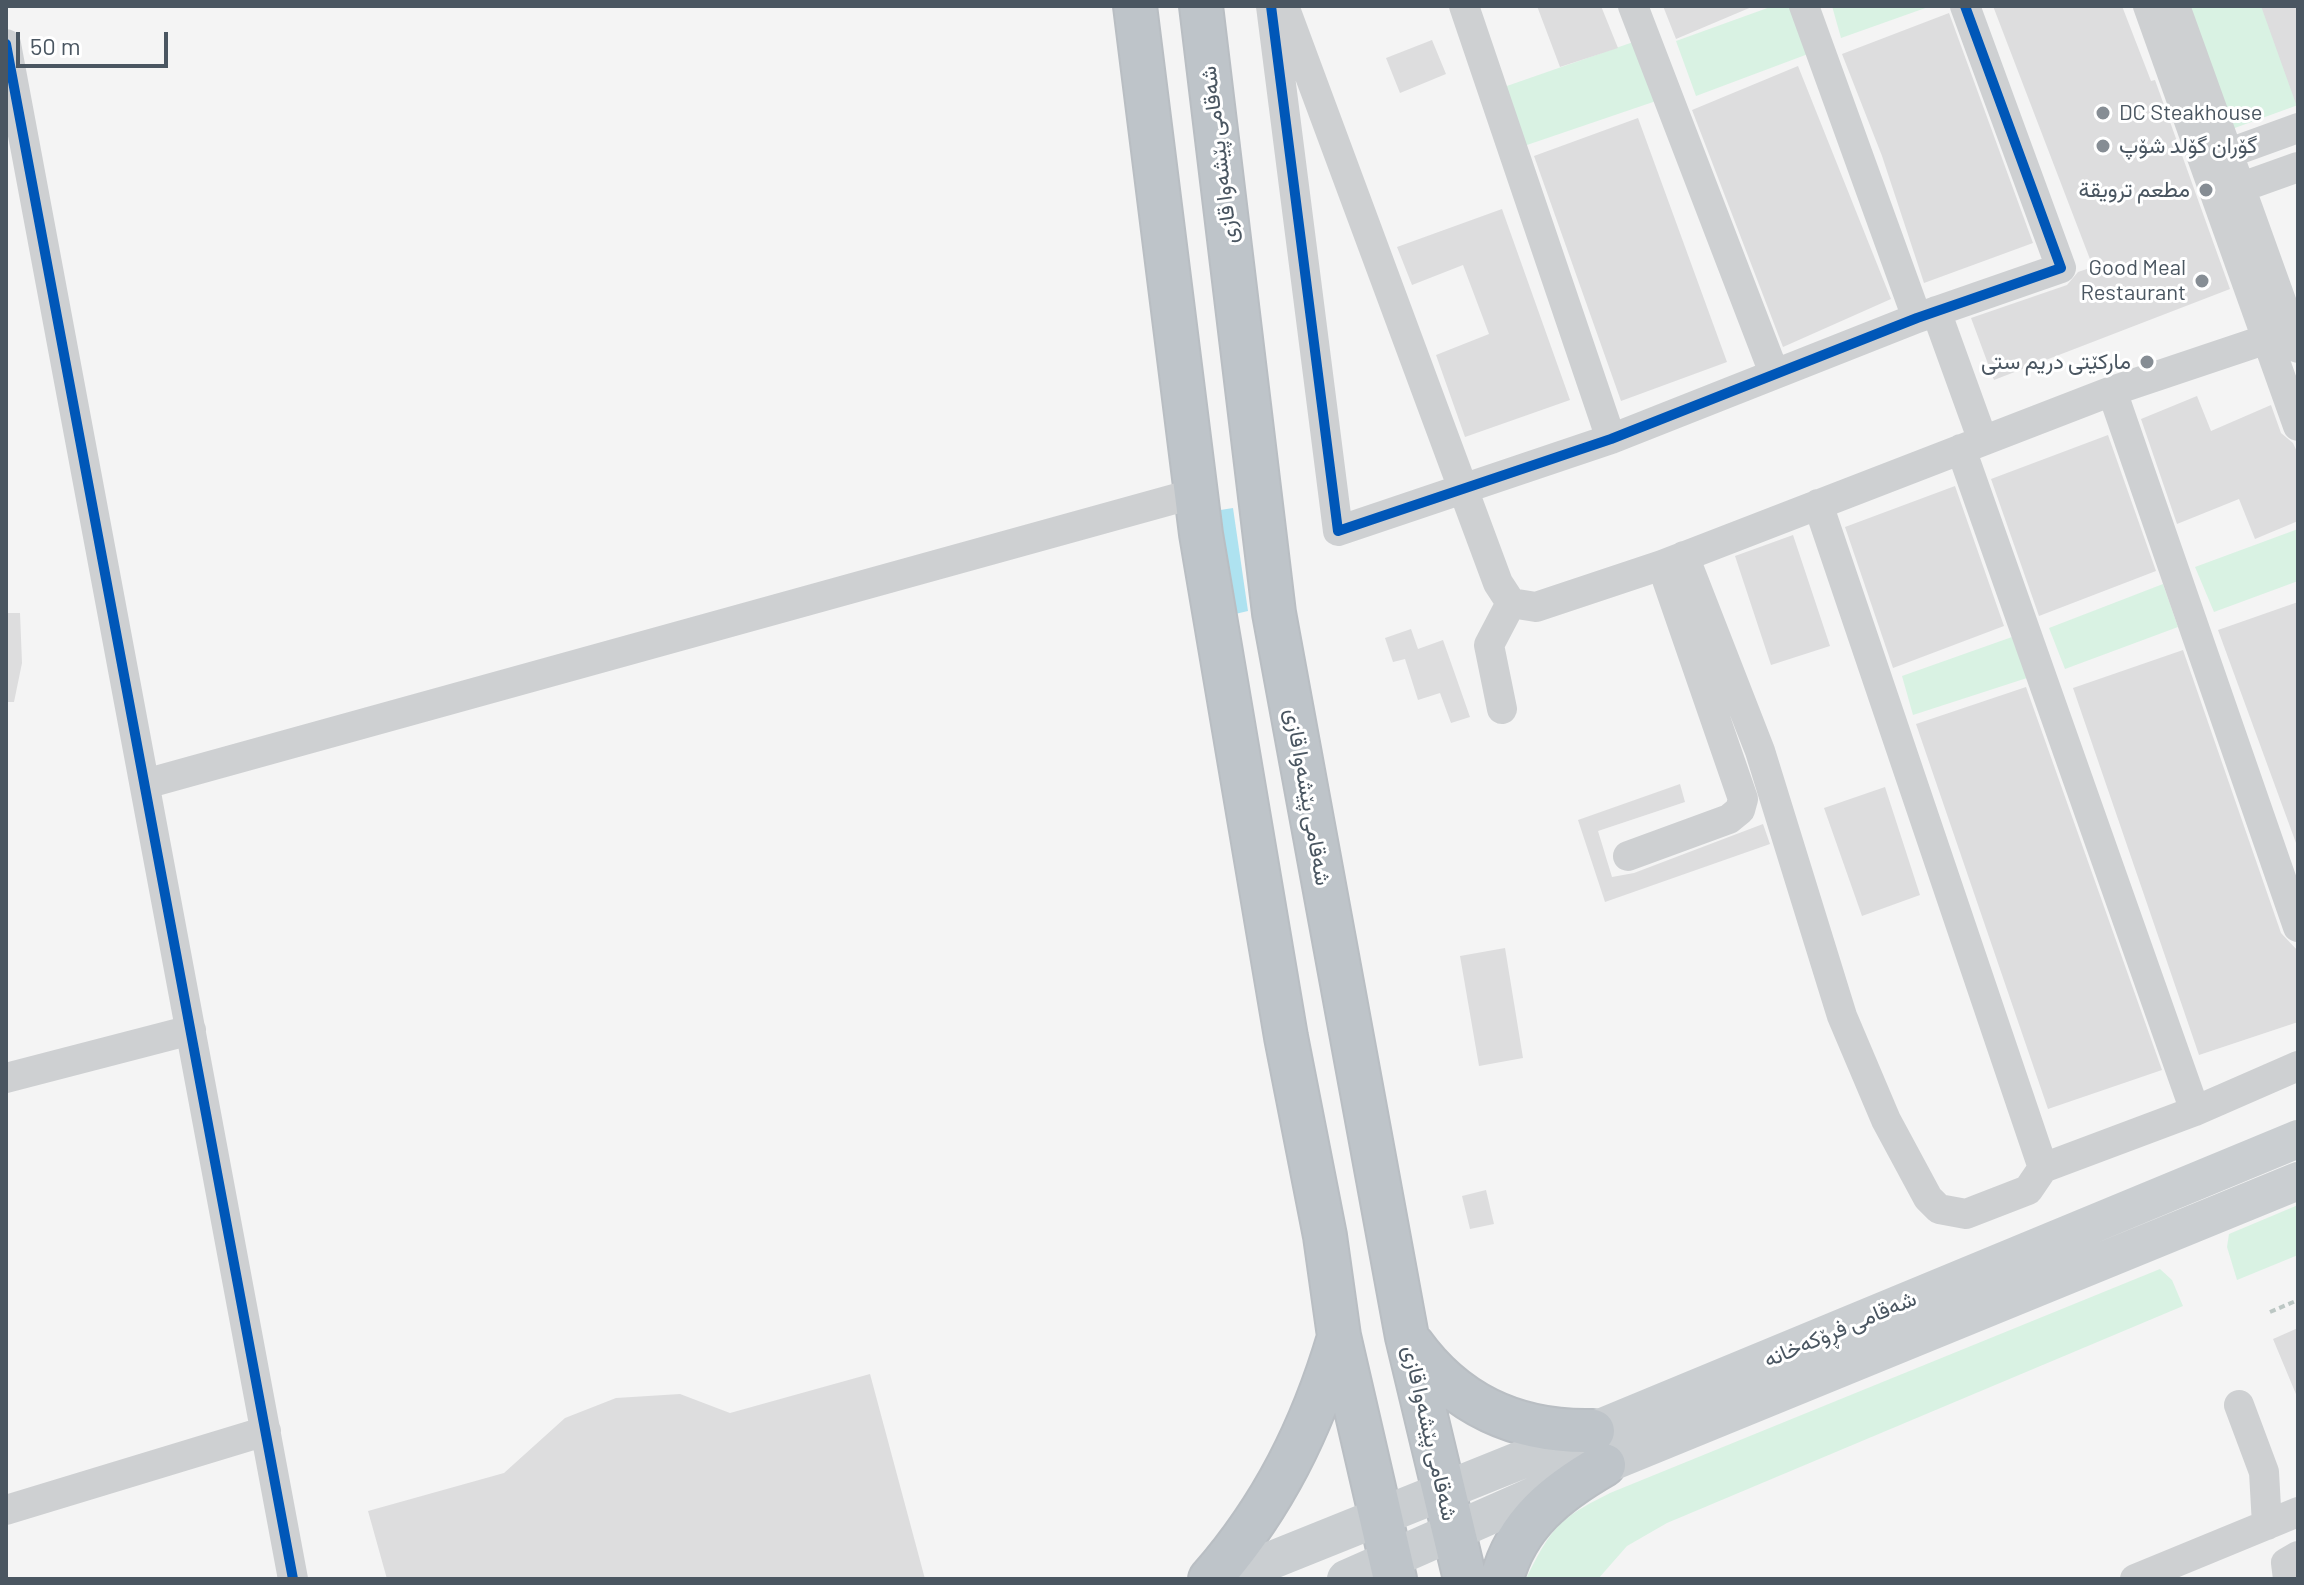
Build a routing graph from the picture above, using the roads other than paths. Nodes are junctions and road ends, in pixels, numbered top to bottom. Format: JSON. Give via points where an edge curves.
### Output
{"nodes":[{"id":1,"x":1135,"y":6,"type":"edge"},
{"id":2,"x":1201,"y":6,"type":"edge"},
{"id":3,"x":1271,"y":6,"type":"edge"},
{"id":4,"x":1284,"y":6,"type":"edge"},
{"id":5,"x":1464,"y":6,"type":"edge"},
{"id":6,"x":1633,"y":6,"type":"edge"},
{"id":7,"x":1804,"y":6,"type":"edge"},
{"id":8,"x":1965,"y":6,"type":"edge"},
{"id":9,"x":2148,"y":6,"type":"edge"},
{"id":10,"x":2175,"y":6,"type":"edge"},
{"id":11,"x":6,"y":44,"type":"edge"},
{"id":12,"x":2197,"y":103,"type":"junction"},
{"id":13,"x":2298,"y":128,"type":"edge"},
{"id":14,"x":2229,"y":153,"type":"junction"},
{"id":15,"x":2298,"y":167,"type":"edge"},
{"id":16,"x":2242,"y":187,"type":"junction"},
{"id":17,"x":2256,"y":269,"type":"junction"},
{"id":18,"x":1926,"y":315,"type":"junction"},
{"id":19,"x":2267,"y":339,"type":"junction"},
{"id":20,"x":2298,"y":348,"type":"edge"},
{"id":21,"x":1774,"y":373,"type":"junction"},
{"id":22,"x":2112,"y":391,"type":"junction"},
{"id":23,"x":2298,"y":426,"type":"edge"},
{"id":24,"x":1611,"y":439,"type":"junction"},
{"id":25,"x":1972,"y":445,"type":"junction"},
{"id":26,"x":1463,"y":489,"type":"junction"},
{"id":27,"x":1196,"y":493,"type":"junction"},
{"id":28,"x":1818,"y":504,"type":"junction"},
{"id":29,"x":1673,"y":560,"type":"junction"},
{"id":30,"x":1511,"y":603,"type":"junction"},
{"id":31,"x":1502,"y":709,"type":"dead end"},
{"id":32,"x":145,"y":784,"type":"junction"},
{"id":33,"x":1628,"y":856,"type":"dead end"},
{"id":34,"x":2298,"y":927,"type":"edge"},
{"id":35,"x":191,"y":1030,"type":"junction"},
{"id":36,"x":2298,"y":1066,"type":"edge"},
{"id":37,"x":6,"y":1078,"type":"edge"},
{"id":38,"x":2195,"y":1111,"type":"junction"},
{"id":39,"x":2298,"y":1139,"type":"edge"},
{"id":40,"x":2043,"y":1168,"type":"junction"},
{"id":41,"x":2298,"y":1181,"type":"edge"},
{"id":42,"x":1339,"y":1336,"type":"junction"},
{"id":43,"x":1407,"y":1337,"type":"junction"},
{"id":44,"x":2242,"y":1403,"type":"dead end"},
{"id":45,"x":266,"y":1431,"type":"junction"},
{"id":46,"x":1598,"y":1448,"type":"junction"},
{"id":47,"x":1444,"y":1492,"type":"junction"},
{"id":48,"x":6,"y":1510,"type":"edge"},
{"id":49,"x":1382,"y":1517,"type":"junction"},
{"id":50,"x":2293,"y":1527,"type":"edge"},
{"id":51,"x":1454,"y":1533,"type":"junction"},
{"id":52,"x":1393,"y":1569,"type":"edge"},
{"id":53,"x":293,"y":1579,"type":"edge"},
{"id":54,"x":1210,"y":1579,"type":"edge"},
{"id":55,"x":1225,"y":1579,"type":"edge"},
{"id":56,"x":1346,"y":1579,"type":"edge"},
{"id":57,"x":1465,"y":1579,"type":"edge"},
{"id":58,"x":1502,"y":1579,"type":"edge"},
{"id":59,"x":2135,"y":1579,"type":"edge"},
{"id":60,"x":2175,"y":1579,"type":"edge"},
{"id":61,"x":2288,"y":1579,"type":"edge"}],
"edges":[{"from":1,"to":27,"type":"highway"},
{"from":2,"to":43,"type":"highway","name":"شەقامی پێشەوا قازی","via":[[1274,613]]},
{"from":3,"to":26,"type":"street","via":[[1338,531]]},
{"from":4,"to":26,"type":"street"},
{"from":5,"to":24,"type":"street"},
{"from":6,"to":21,"type":"street"},
{"from":7,"to":18,"type":"street"},
{"from":8,"to":18,"type":"street","via":[[2061,268]]},
{"from":9,"to":12,"type":"street"},
{"from":10,"to":12,"type":"street"},
{"from":11,"to":32,"type":"street"},
{"from":12,"to":14,"type":"street"},
{"from":12,"to":17,"type":"street"},
{"from":13,"to":14,"type":"street"},
{"from":14,"to":16,"type":"street"},
{"from":15,"to":16,"type":"street"},
{"from":16,"to":17,"type":"street"},
{"from":17,"to":19,"type":"street"},
{"from":17,"to":20,"type":"street"},
{"from":18,"to":21,"type":"street"},
{"from":18,"to":25,"type":"street"},
{"from":19,"to":22,"type":"street"},
{"from":19,"to":23,"type":"street"},
{"from":21,"to":24,"type":"street"},
{"from":22,"to":25,"type":"street"},
{"from":22,"to":34,"type":"street"},
{"from":24,"to":26,"type":"street"},
{"from":25,"to":28,"type":"street"},
{"from":25,"to":38,"type":"street"},
{"from":26,"to":30,"type":"street","via":[[1498,583]]},
{"from":27,"to":32,"type":"street"},
{"from":27,"to":42,"type":"highway"},
{"from":28,"to":29,"type":"street"},
{"from":28,"to":40,"type":"street"},
{"from":29,"to":30,"type":"street","via":[[1536,607]]},
{"from":29,"to":33,"type":"street","via":[[1743,799],[1729,819]]},
{"from":29,"to":40,"type":"street","via":[[1760,751],[1842,1016],[1886,1120],[1928,1198],[1939,1209],[1966,1214],[2028,1190]]},
{"from":30,"to":31,"type":"street","via":[[1489,645]]},
{"from":32,"to":35,"type":"street"},
{"from":35,"to":37,"type":"street"},
{"from":35,"to":45,"type":"street"},
{"from":36,"to":38,"type":"street"},
{"from":38,"to":40,"type":"street"},
{"from":39,"to":46,"type":"main road","name":"شەقامی فڕۆکەخانە"},
{"from":41,"to":46,"type":"main road","name":"شەقامی فڕۆکەخانە"},
{"from":42,"to":49,"type":"highway"},
{"from":42,"to":54,"type":"highway","via":[[1319,1401],[1286,1473]]},
{"from":43,"to":46,"type":"highway","via":[[1427,1365],[1479,1407]]},
{"from":43,"to":47,"type":"highway","name":"شەقامی پێشەوا قازی"},
{"from":44,"to":50,"type":"street","via":[[2266,1483]]},
{"from":45,"to":48,"type":"street"},
{"from":45,"to":53,"type":"street"},
{"from":46,"to":47,"type":"main road","name":"شەقامی فڕۆکەخانە"},
{"from":46,"to":51,"type":"main road","name":"شەقامی فڕۆکەخانە"},
{"from":46,"to":58,"type":"highway","via":[[1532,1518],[1508,1556]]},
{"from":47,"to":49,"type":"main road","name":"شەقامی فڕۆکەخانە"},
{"from":47,"to":51,"type":"highway","name":"شەقامی پێشەوا قازی"},
{"from":49,"to":52,"type":"highway"},
{"from":49,"to":55,"type":"main road","name":"شەقامی فڕۆکەخانە"},
{"from":50,"to":59,"type":"street"},
{"from":50,"to":60,"type":"street"},
{"from":50,"to":61,"type":"street"},
{"from":51,"to":52,"type":"main road","name":"شەقامی فڕۆکەخانە"},
{"from":51,"to":57,"type":"highway","name":"شەقامی پێشەوا قازی"},
{"from":52,"to":56,"type":"main road","name":"شەقامی فڕۆکەخانە"}]}
